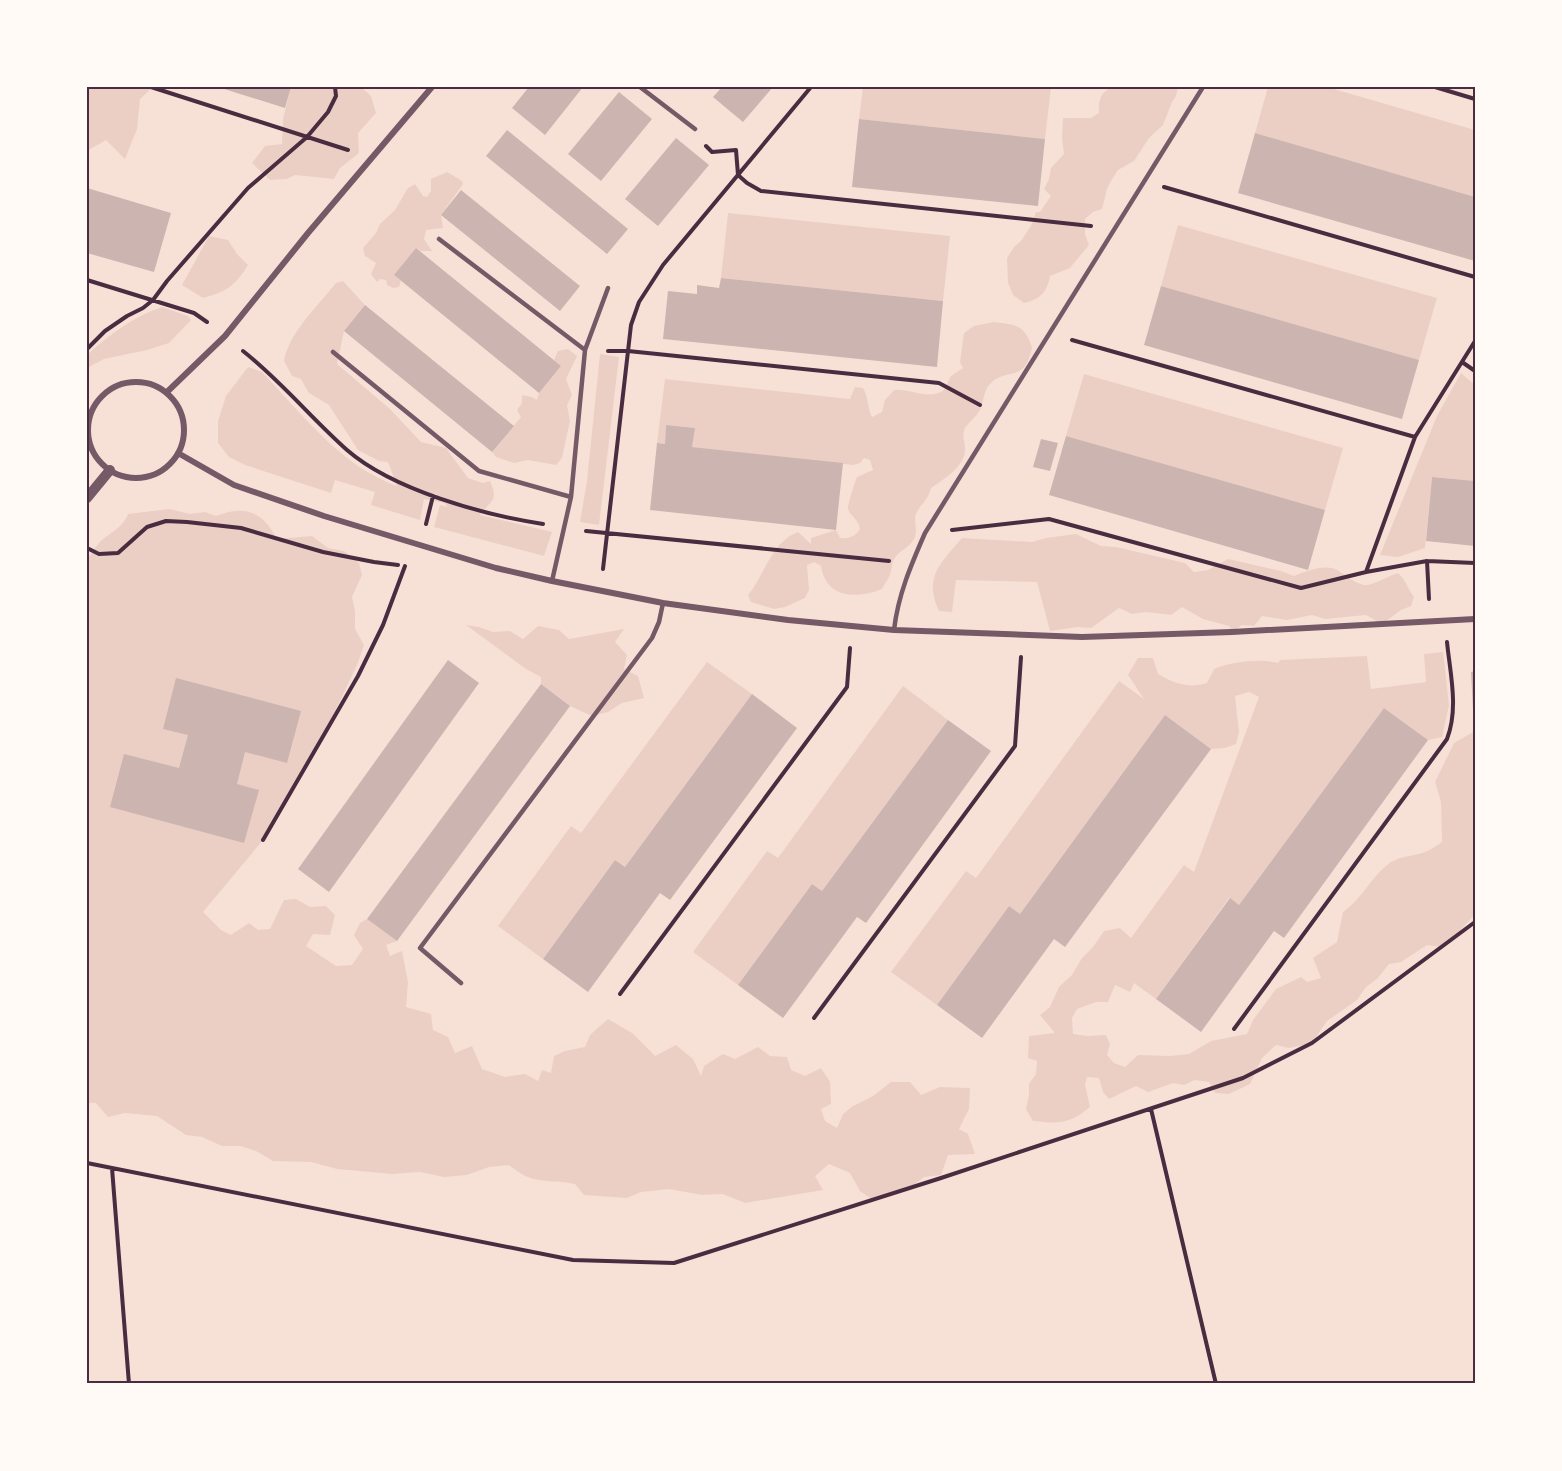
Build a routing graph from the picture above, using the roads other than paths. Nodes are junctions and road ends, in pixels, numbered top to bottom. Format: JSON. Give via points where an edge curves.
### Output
{"nodes":[{"id":1,"x":432,"y":87,"type":"edge"},
{"id":2,"x":640,"y":87,"type":"edge"},
{"id":3,"x":1203,"y":87,"type":"edge"},
{"id":4,"x":695,"y":129,"type":"road end"},
{"id":5,"x":439,"y":239,"type":"dead end"},
{"id":6,"x":608,"y":288,"type":"dead end"},
{"id":7,"x":585,"y":350,"type":"junction"},
{"id":8,"x":333,"y":352,"type":"dead end"},
{"id":9,"x":167,"y":392,"type":"junction"},
{"id":10,"x":88,"y":415,"type":"edge"},
{"id":11,"x":178,"y":453,"type":"junction"},
{"id":12,"x":110,"y":470,"type":"junction"},
{"id":13,"x":571,"y":497,"type":"junction"},
{"id":14,"x":87,"y":498,"type":"edge"},
{"id":15,"x":552,"y":581,"type":"junction"},
{"id":16,"x":663,"y":603,"type":"junction"},
{"id":17,"x":1475,"y":619,"type":"edge"},
{"id":18,"x":894,"y":630,"type":"junction"},
{"id":19,"x":461,"y":983,"type":"dead end"}],
"edges":[{"from":1,"to":9,"type":"street","via":[[225,336]]},
{"from":2,"to":4,"type":"lane"},
{"from":3,"to":18,"type":"lane","via":[[925,533],[904,583]]},
{"from":5,"to":7,"type":"lane"},
{"from":6,"to":7,"type":"lane"},
{"from":7,"to":13,"type":"lane"},
{"from":8,"to":13,"type":"lane","via":[[479,471]]},
{"from":9,"to":10,"type":"street","via":[[139,381],[123,383],[109,390]]},
{"from":9,"to":11,"type":"street","via":[[184,423]]},
{"from":10,"to":12,"type":"street","via":[[91,447]]},
{"from":11,"to":12,"type":"street","via":[[158,473],[145,477],[121,476]]},
{"from":11,"to":15,"type":"street","via":[[234,485],[324,516]]},
{"from":12,"to":14,"type":"street"},
{"from":13,"to":15,"type":"lane"},
{"from":15,"to":16,"type":"street"},
{"from":16,"to":18,"type":"street"},
{"from":16,"to":19,"type":"lane","via":[[652,638],[420,948]]},
{"from":17,"to":18,"type":"street","via":[[1142,636]]}]}
